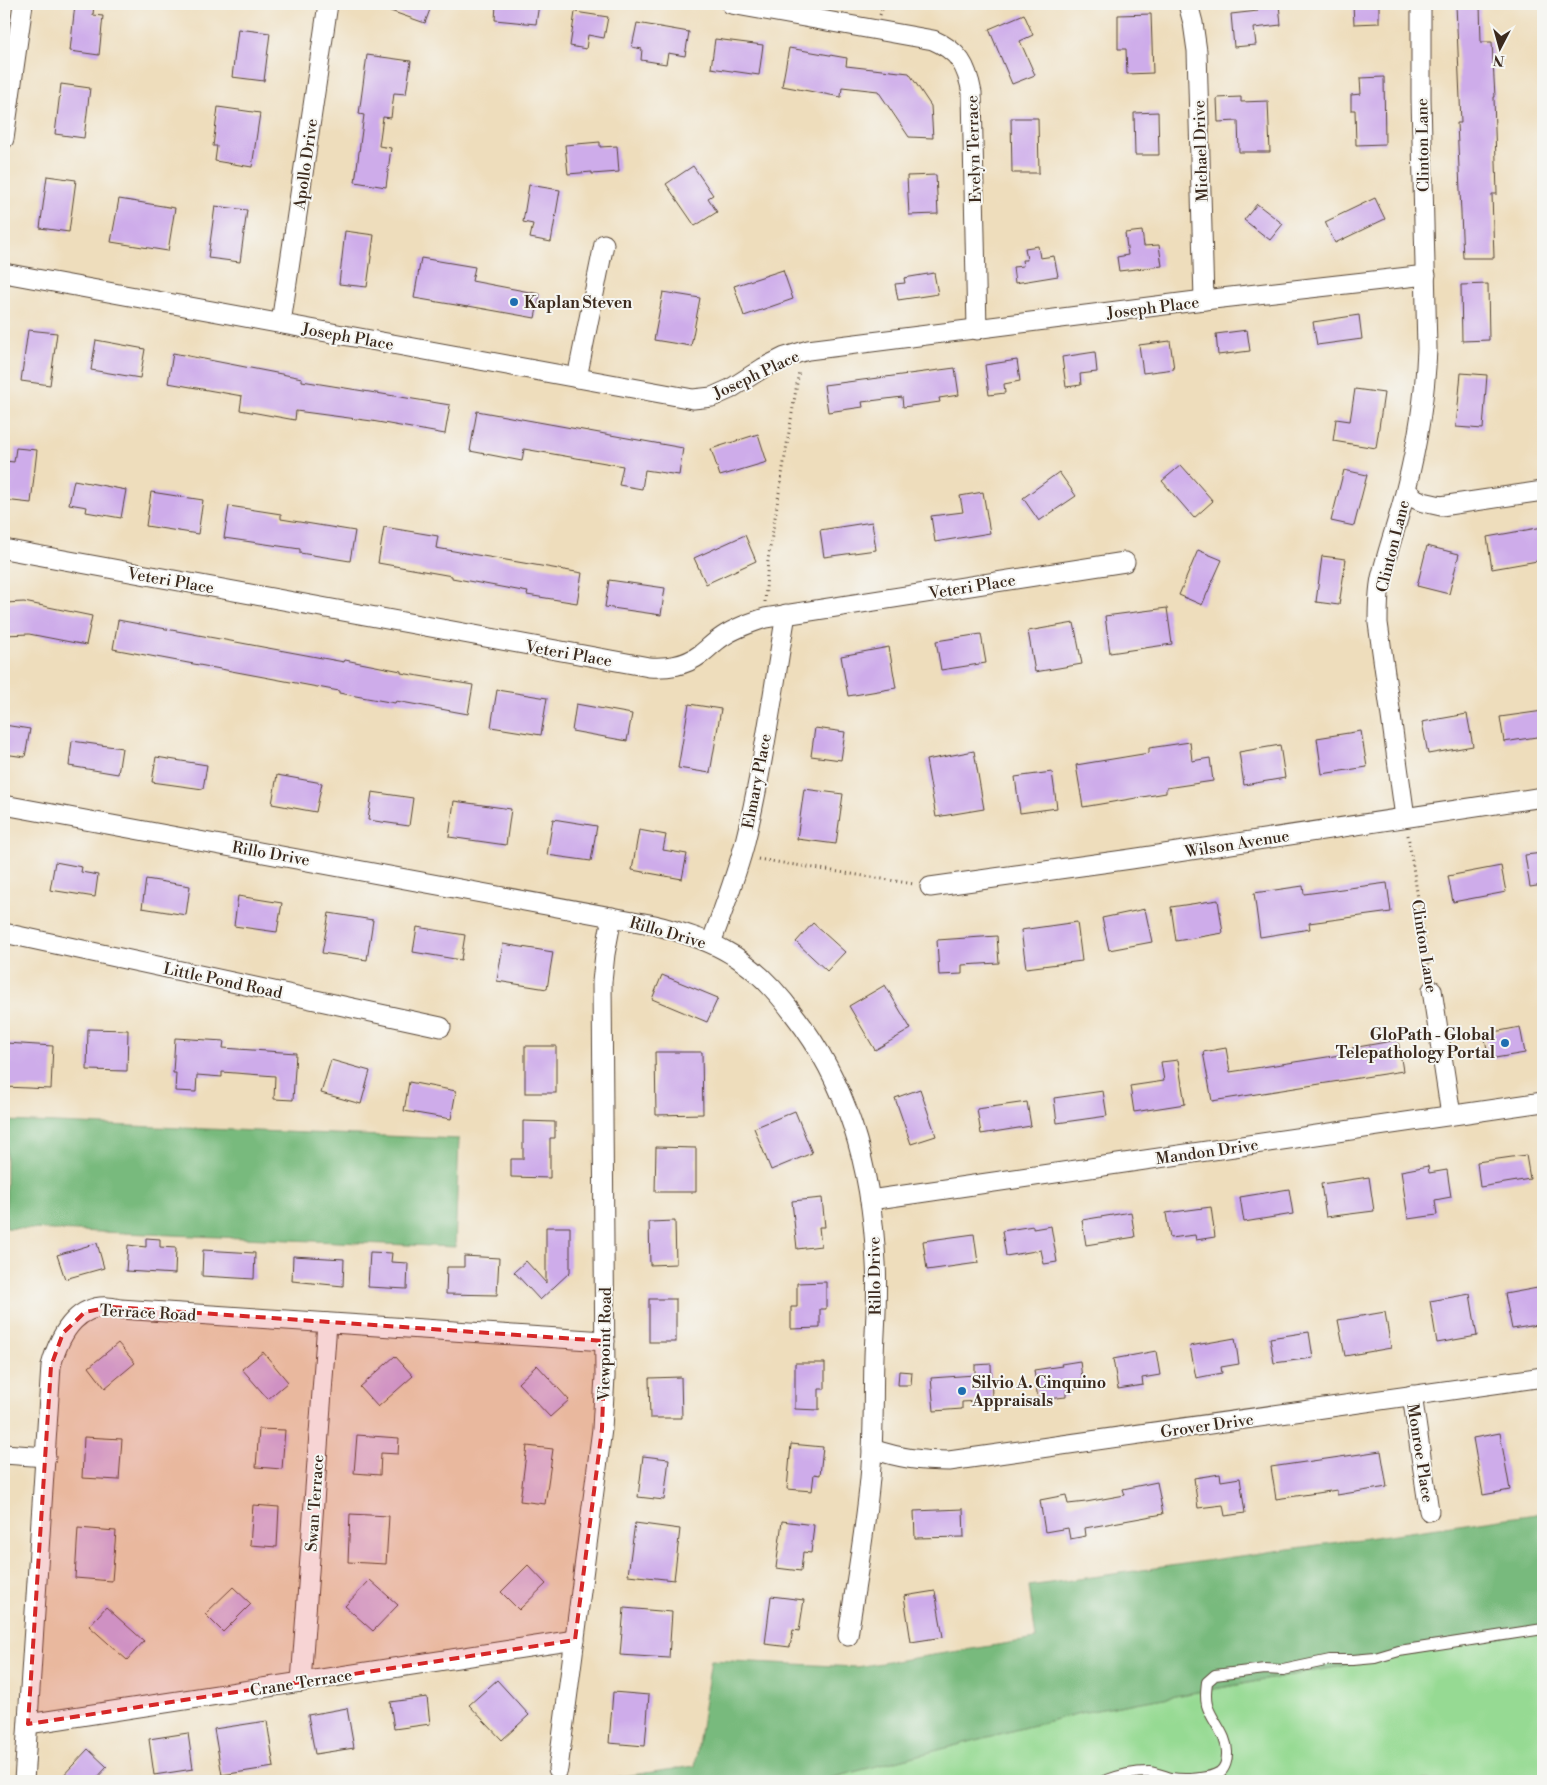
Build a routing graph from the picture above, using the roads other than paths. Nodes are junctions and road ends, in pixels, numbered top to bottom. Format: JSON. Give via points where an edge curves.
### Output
{"nodes":[{"id":1,"x":23,"y":4,"type":"edge"},
{"id":2,"x":328,"y":4,"type":"edge"},
{"id":3,"x":731,"y":4,"type":"edge"},
{"id":4,"x":1188,"y":4,"type":"edge"},
{"id":5,"x":1420,"y":4,"type":"edge"},
{"id":6,"x":7,"y":93,"type":"edge"},
{"id":7,"x":4,"y":139,"type":"edge"},
{"id":8,"x":604,"y":244,"type":"dead end"},
{"id":9,"x":4,"y":273,"type":"edge"},
{"id":10,"x":1426,"y":275,"type":"junction"},
{"id":11,"x":1204,"y":300,"type":"junction"},
{"id":12,"x":281,"y":324,"type":"junction"},
{"id":13,"x":977,"y":330,"type":"junction"},
{"id":14,"x":577,"y":378,"type":"junction"},
{"id":15,"x":1406,"y":490,"type":"junction"},
{"id":16,"x":1543,"y":491,"type":"edge"},
{"id":17,"x":4,"y":549,"type":"edge"},
{"id":18,"x":1125,"y":562,"type":"dead end"},
{"id":19,"x":786,"y":614,"type":"junction"},
{"id":20,"x":1543,"y":796,"type":"edge"},
{"id":21,"x":4,"y":805,"type":"edge"},
{"id":22,"x":1405,"y":817,"type":"junction"},
{"id":23,"x":930,"y":886,"type":"road end"},
{"id":24,"x":612,"y":917,"type":"junction"},
{"id":25,"x":4,"y":932,"type":"edge"},
{"id":26,"x":711,"y":943,"type":"junction"},
{"id":27,"x":1432,"y":990,"type":"road end"},
{"id":28,"x":441,"y":1027,"type":"dead end"},
{"id":29,"x":1543,"y":1102,"type":"edge"},
{"id":30,"x":1451,"y":1115,"type":"junction"},
{"id":31,"x":870,"y":1200,"type":"junction"},
{"id":32,"x":328,"y":1323,"type":"junction"},
{"id":33,"x":605,"y":1341,"type":"junction"},
{"id":34,"x":1543,"y":1377,"type":"edge"},
{"id":35,"x":1412,"y":1396,"type":"junction"},
{"id":36,"x":872,"y":1449,"type":"junction"},
{"id":37,"x":4,"y":1454,"type":"edge"},
{"id":38,"x":46,"y":1457,"type":"junction"},
{"id":39,"x":1429,"y":1511,"type":"dead end"},
{"id":40,"x":1543,"y":1629,"type":"edge"},
{"id":41,"x":848,"y":1636,"type":"dead end"},
{"id":42,"x":575,"y":1640,"type":"junction"},
{"id":43,"x":301,"y":1682,"type":"junction"},
{"id":44,"x":28,"y":1724,"type":"junction"},
{"id":45,"x":558,"y":1769,"type":"dead end"},
{"id":46,"x":24,"y":1781,"type":"edge"},
{"id":47,"x":1104,"y":1781,"type":"edge"}],
"edges":[{"from":1,"to":6,"type":"street"},
{"from":2,"to":12,"type":"street","name":"Apollo Drive"},
{"from":3,"to":13,"type":"street","name":"Evelyn Terrace","via":[[933,40],[954,52],[964,65],[972,93]]},
{"from":4,"to":11,"type":"street","name":"Michael Drive","via":[[1197,52]]},
{"from":5,"to":10,"type":"street","name":"Clinton Lane"},
{"from":6,"to":7,"type":"street"},
{"from":8,"to":14,"type":"street"},
{"from":9,"to":12,"type":"street","name":"Joseph Place"},
{"from":10,"to":11,"type":"street","name":"Joseph Place"},
{"from":10,"to":15,"type":"street","name":"Clinton Lane","via":[[1425,389]]},
{"from":11,"to":13,"type":"street","name":"Joseph Place"},
{"from":12,"to":14,"type":"street","name":"Joseph Place"},
{"from":13,"to":14,"type":"street","name":"Joseph Place","via":[[795,353],[730,389],[693,399]]},
{"from":15,"to":16,"type":"street","via":[[1416,499],[1441,506]]},
{"from":15,"to":22,"type":"street","name":"Clinton Lane","via":[[1381,578],[1378,601],[1378,623]]},
{"from":17,"to":19,"type":"street","name":"Veteri Place","via":[[649,667],[683,664],[742,625]]},
{"from":18,"to":19,"type":"street","name":"Veteri Place"},
{"from":19,"to":26,"type":"street","name":"Elmary Place","via":[[741,856]]},
{"from":20,"to":22,"type":"street","name":"Wilson Avenue"},
{"from":21,"to":24,"type":"street","name":"Rillo Drive"},
{"from":22,"to":23,"type":"street","name":"Wilson Avenue"},
{"from":24,"to":26,"type":"street","name":"Rillo Drive","via":[[656,925]]},
{"from":24,"to":33,"type":"street","name":"Viewpoint Road","via":[[602,982]]},
{"from":25,"to":28,"type":"street","name":"Little Pond Road"},
{"from":26,"to":31,"type":"street","name":"Rillo Drive","via":[[756,972],[782,998],[813,1038],[854,1128]]},
{"from":27,"to":30,"type":"street","name":"Clinton Lane"},
{"from":29,"to":30,"type":"street","name":"Mandon Drive"},
{"from":30,"to":31,"type":"street","name":"Mandon Drive"},
{"from":31,"to":36,"type":"street","name":"Rillo Drive","via":[[877,1264]]},
{"from":32,"to":33,"type":"street","name":"Terrace Road"},
{"from":32,"to":38,"type":"street","name":"Terrace Road","via":[[112,1307],[98,1307],[85,1312],[68,1327],[55,1349],[51,1366]]},
{"from":32,"to":43,"type":"street","name":"Swan Terrace"},
{"from":33,"to":42,"type":"street","name":"Viewpoint Road","via":[[602,1429]]},
{"from":34,"to":35,"type":"street","name":"Grover Drive"},
{"from":35,"to":36,"type":"street","name":"Grover Drive","via":[[949,1461],[898,1458]]},
{"from":35,"to":39,"type":"street","name":"Monroe Place"},
{"from":36,"to":41,"type":"street","name":"Rillo Drive"},
{"from":37,"to":38,"type":"street"},
{"from":38,"to":44,"type":"street","name":"Terrace Road"},
{"from":40,"to":47,"type":"lane","via":[[1399,1651],[1375,1658],[1330,1660],[1283,1670],[1265,1669],[1215,1676],[1207,1682],[1206,1703],[1225,1742],[1226,1762],[1222,1771],[1182,1779],[1147,1772]]},
{"from":42,"to":43,"type":"street","name":"Crane Terrace"},
{"from":42,"to":45,"type":"street","name":"Viewpoint Road"},
{"from":43,"to":44,"type":"street","name":"Crane Terrace"},
{"from":44,"to":46,"type":"street","name":"Terrace Road"}]}
